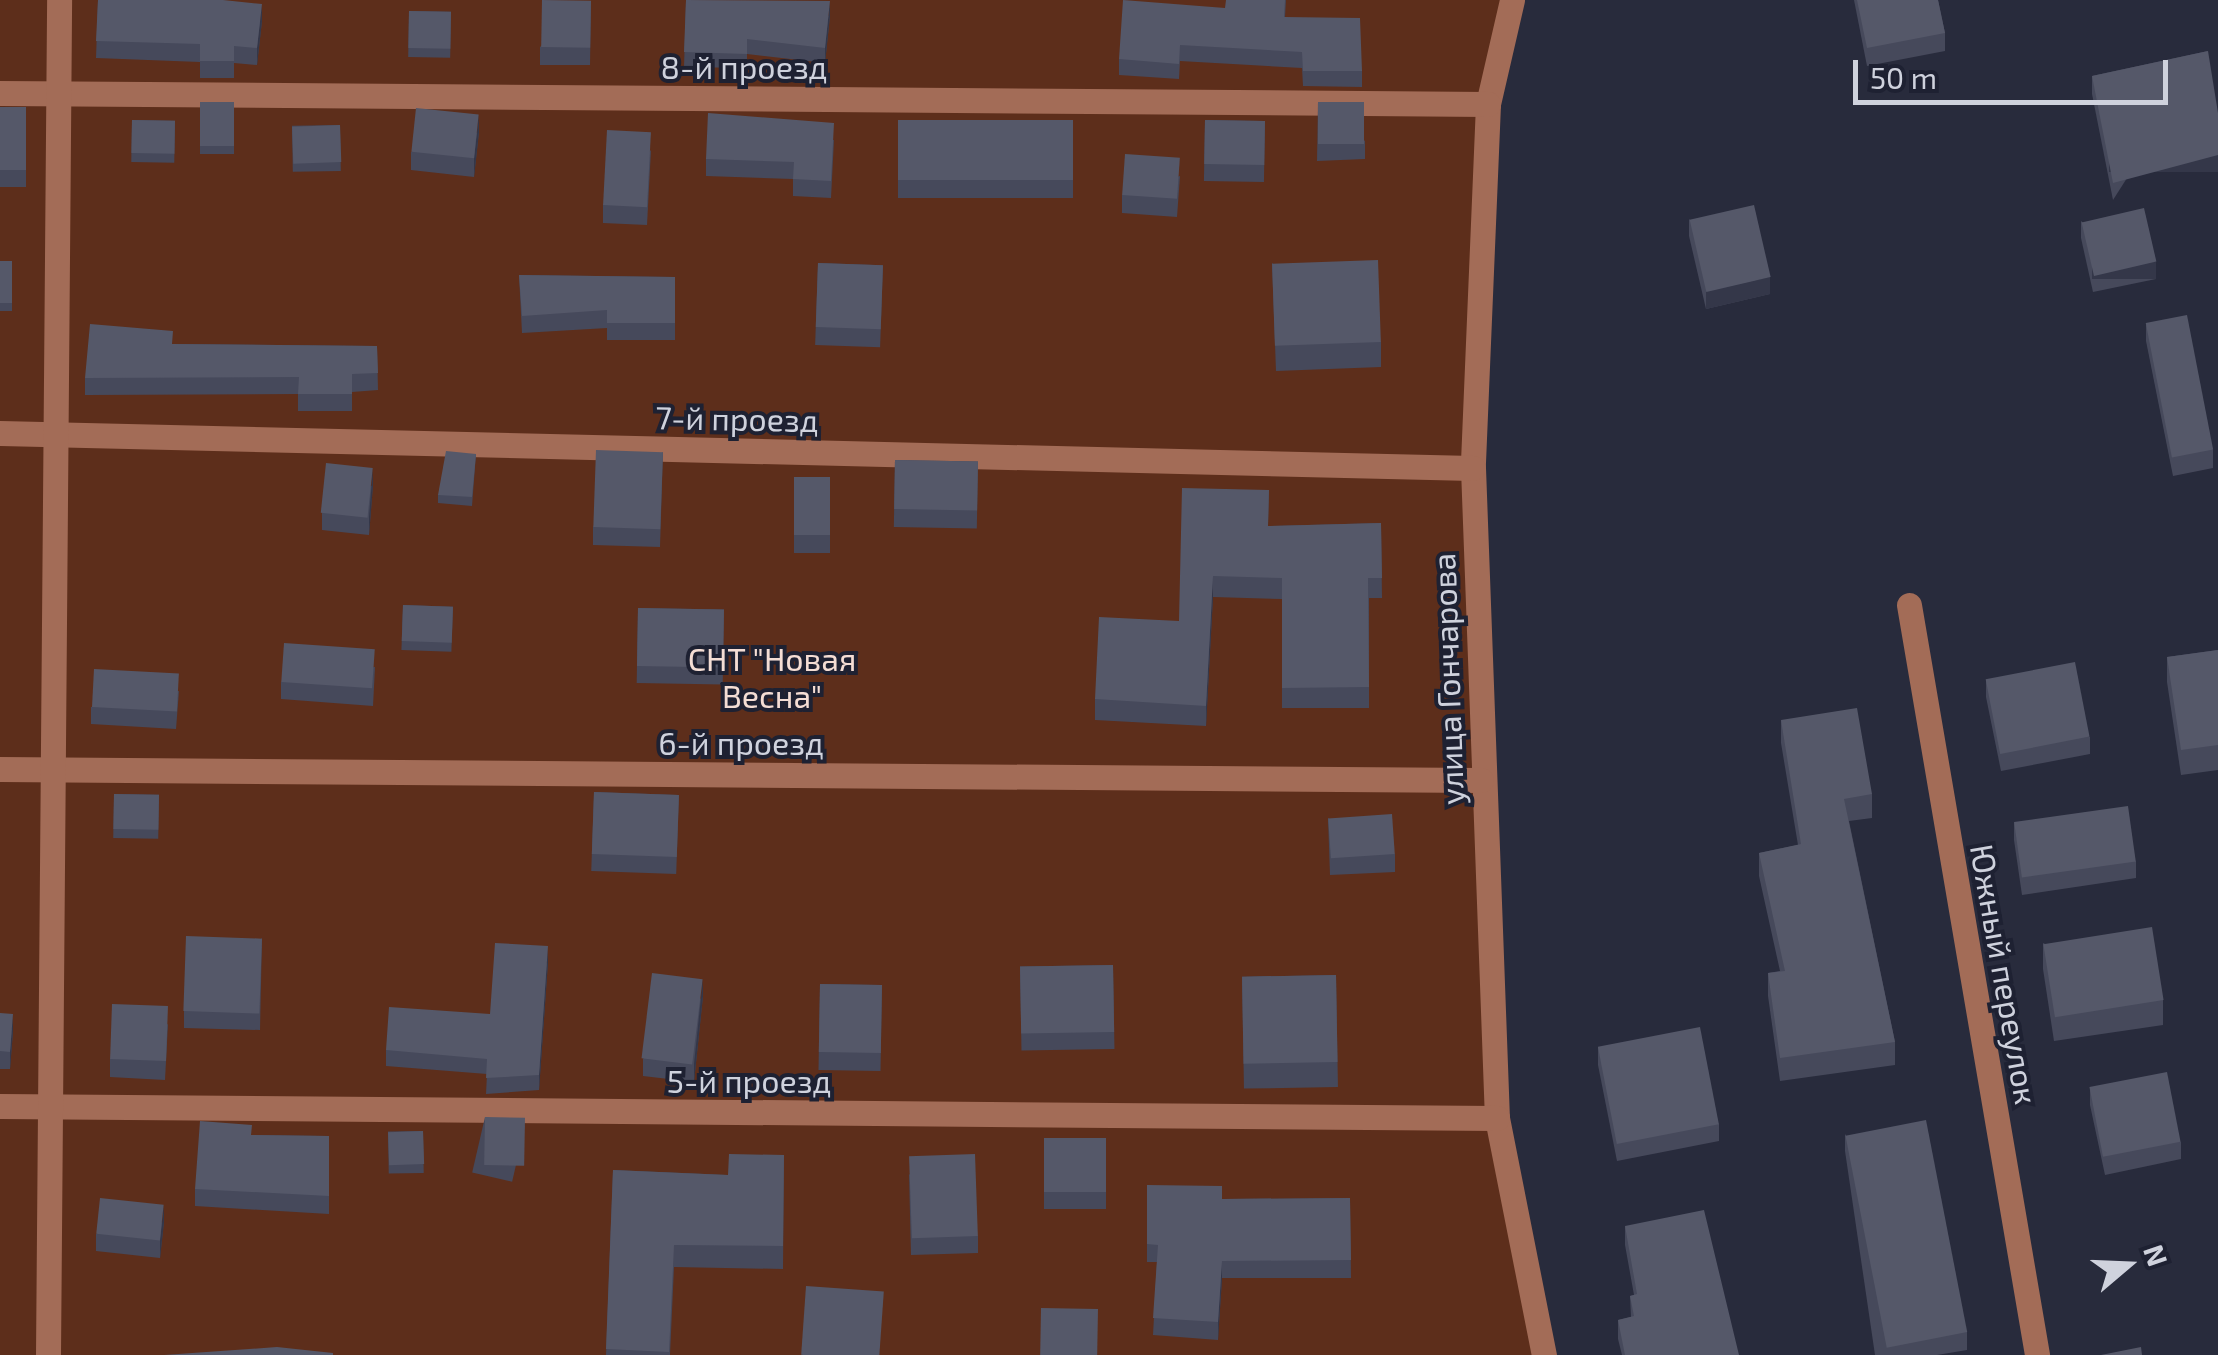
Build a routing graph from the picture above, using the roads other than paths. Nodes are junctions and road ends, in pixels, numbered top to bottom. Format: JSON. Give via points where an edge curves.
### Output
{"nodes":[{"id":1,"x":59,"y":0,"type":"edge"},
{"id":2,"x":1512,"y":0,"type":"edge"},
{"id":3,"x":0,"y":93,"type":"edge"},
{"id":4,"x":58,"y":94,"type":"junction"},
{"id":5,"x":1488,"y":104,"type":"junction"},
{"id":6,"x":0,"y":433,"type":"edge"},
{"id":7,"x":51,"y":433,"type":"junction"},
{"id":8,"x":1473,"y":468,"type":"junction"},
{"id":9,"x":1908,"y":605,"type":"dead end"},
{"id":10,"x":0,"y":769,"type":"edge"},
{"id":11,"x":50,"y":770,"type":"junction"},
{"id":12,"x":1482,"y":780,"type":"junction"},
{"id":13,"x":0,"y":1106,"type":"edge"},
{"id":14,"x":46,"y":1108,"type":"junction"},
{"id":15,"x":1497,"y":1118,"type":"junction"},
{"id":16,"x":48,"y":1355,"type":"edge"},
{"id":17,"x":1544,"y":1355,"type":"edge"},
{"id":18,"x":2037,"y":1355,"type":"edge"}],
"edges":[{"from":1,"to":4,"type":"street"},
{"from":2,"to":5,"type":"street","name":"улица Гончарова"},
{"from":3,"to":4,"type":"street","name":"8-й проезд"},
{"from":4,"to":5,"type":"street","name":"8-й проезд"},
{"from":4,"to":7,"type":"street"},
{"from":5,"to":8,"type":"street","name":"улица Гончарова"},
{"from":6,"to":7,"type":"street","name":"7-й проезд"},
{"from":7,"to":8,"type":"street","name":"7-й проезд"},
{"from":7,"to":11,"type":"street"},
{"from":8,"to":12,"type":"street","name":"улица Гончарова"},
{"from":9,"to":18,"type":"street","name":"Южный переулок"},
{"from":10,"to":11,"type":"street","name":"6-й проезд"},
{"from":11,"to":12,"type":"street","name":"6-й проезд"},
{"from":11,"to":14,"type":"street"},
{"from":12,"to":15,"type":"street","name":"улица Гончарова"},
{"from":13,"to":14,"type":"street","name":"5-й проезд"},
{"from":14,"to":15,"type":"street","name":"5-й проезд"},
{"from":14,"to":16,"type":"street"},
{"from":15,"to":17,"type":"street","name":"улица Гончарова"}]}
